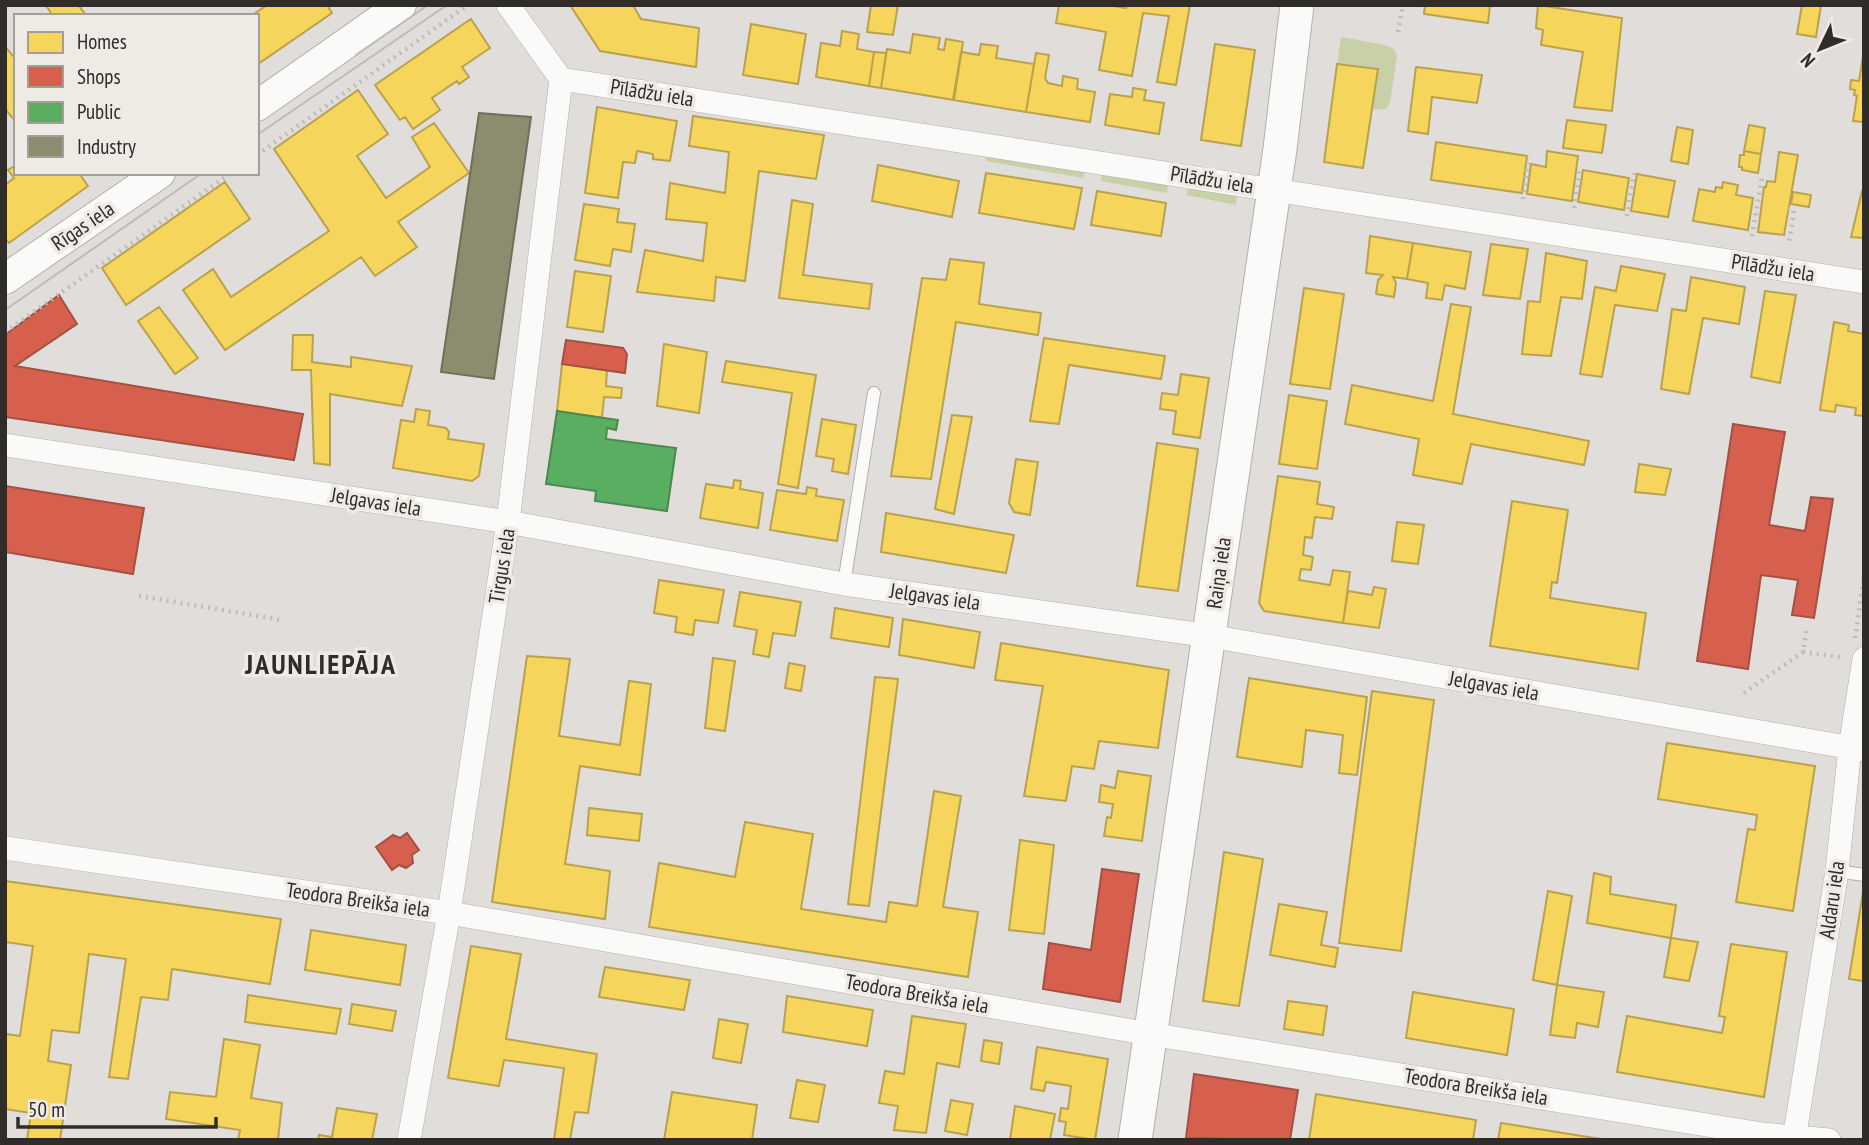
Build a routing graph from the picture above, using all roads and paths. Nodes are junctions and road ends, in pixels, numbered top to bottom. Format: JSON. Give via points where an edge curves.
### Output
{"nodes":[{"id":1,"x":401,"y":5,"type":"edge"},
{"id":2,"x":468,"y":5,"type":"edge"},
{"id":3,"x":508,"y":5,"type":"edge"},
{"id":4,"x":1297,"y":5,"type":"edge"},
{"id":5,"x":1403,"y":5,"type":"edge"},
{"id":6,"x":1398,"y":32,"type":"dead end"},
{"id":7,"x":561,"y":79,"type":"junction"},
{"id":8,"x":259,"y":105,"type":"edge"},
{"id":9,"x":259,"y":154,"type":"edge"},
{"id":10,"x":1530,"y":157,"type":"dead end"},
{"id":11,"x":1580,"y":169,"type":"dead end"},
{"id":12,"x":1634,"y":173,"type":"dead end"},
{"id":13,"x":157,"y":175,"type":"edge"},
{"id":14,"x":228,"y":175,"type":"edge"},
{"id":15,"x":1762,"y":177,"type":"dead end"},
{"id":16,"x":1273,"y":189,"type":"junction"},
{"id":17,"x":1523,"y":199,"type":"dead end"},
{"id":18,"x":1574,"y":208,"type":"dead end"},
{"id":19,"x":1788,"y":209,"type":"dead end"},
{"id":20,"x":1627,"y":216,"type":"dead end"},
{"id":21,"x":1752,"y":236,"type":"dead end"},
{"id":22,"x":1790,"y":242,"type":"dead end"},
{"id":23,"x":5,"y":279,"type":"edge"},
{"id":24,"x":1864,"y":282,"type":"edge"},
{"id":25,"x":5,"y":332,"type":"edge"},
{"id":26,"x":874,"y":393,"type":"dead end"},
{"id":27,"x":5,"y":445,"type":"edge"},
{"id":28,"x":508,"y":522,"type":"junction"},
{"id":29,"x":845,"y":584,"type":"junction"},
{"id":30,"x":139,"y":596,"type":"dead end"},
{"id":31,"x":282,"y":620,"type":"dead end"},
{"id":32,"x":1807,"y":628,"type":"dead end"},
{"id":33,"x":1210,"y":636,"type":"junction"},
{"id":34,"x":1803,"y":652,"type":"junction"},
{"id":35,"x":1858,"y":658,"type":"edge"},
{"id":36,"x":1744,"y":693,"type":"dead end"},
{"id":37,"x":1857,"y":748,"type":"edge"},
{"id":38,"x":5,"y":848,"type":"edge"},
{"id":39,"x":1837,"y":872,"type":"junction"},
{"id":40,"x":1864,"y":875,"type":"edge"},
{"id":41,"x":449,"y":914,"type":"junction"},
{"id":42,"x":1150,"y":1034,"type":"junction"},
{"id":43,"x":1795,"y":1138,"type":"edge"},
{"id":44,"x":409,"y":1140,"type":"edge"},
{"id":45,"x":1135,"y":1140,"type":"edge"},
{"id":46,"x":1829,"y":1140,"type":"edge"}],
"edges":[{"from":1,"to":8,"type":"street"},
{"from":2,"to":9,"type":"path"},
{"from":3,"to":7,"type":"street"},
{"from":4,"to":16,"type":"main road","name":"Raiņa iela"},
{"from":5,"to":6,"type":"path"},
{"from":7,"to":16,"type":"street","name":"Pīlādžu iela"},
{"from":7,"to":28,"type":"street","name":"Tirgus iela"},
{"from":10,"to":17,"type":"path"},
{"from":11,"to":18,"type":"path"},
{"from":12,"to":20,"type":"path"},
{"from":13,"to":23,"type":"street","name":"Rīgas iela"},
{"from":14,"to":25,"type":"path"},
{"from":15,"to":21,"type":"path"},
{"from":16,"to":24,"type":"street","name":"Pīlādžu iela"},
{"from":16,"to":33,"type":"main road","name":"Raiņa iela"},
{"from":19,"to":22,"type":"path","via":[[1794,210]]},
{"from":26,"to":29,"type":"lane"},
{"from":27,"to":28,"type":"street","name":"Jelgavas iela"},
{"from":28,"to":29,"type":"street","name":"Jelgavas iela"},
{"from":28,"to":41,"type":"street","name":"Tirgus iela"},
{"from":29,"to":33,"type":"street","name":"Jelgavas iela"},
{"from":30,"to":31,"type":"path"},
{"from":32,"to":34,"type":"path"},
{"from":33,"to":37,"type":"street","name":"Jelgavas iela"},
{"from":33,"to":42,"type":"main road","name":"Raiņa iela"},
{"from":34,"to":35,"type":"path"},
{"from":34,"to":36,"type":"path"},
{"from":35,"to":37,"type":"street","name":"Aldaru iela"},
{"from":37,"to":39,"type":"street","name":"Aldaru iela"},
{"from":38,"to":41,"type":"street","name":"Teodora Breikša iela"},
{"from":39,"to":40,"type":"lane"},
{"from":39,"to":43,"type":"street","name":"Aldaru iela"},
{"from":41,"to":42,"type":"street","name":"Teodora Breikša iela"},
{"from":41,"to":44,"type":"street","name":"Tirgus iela"},
{"from":42,"to":43,"type":"street","name":"Teodora Breikša iela"},
{"from":42,"to":45,"type":"main road","name":"Raiņa iela"},
{"from":43,"to":46,"type":"street","name":"Teodora Breikša iela"}]}
